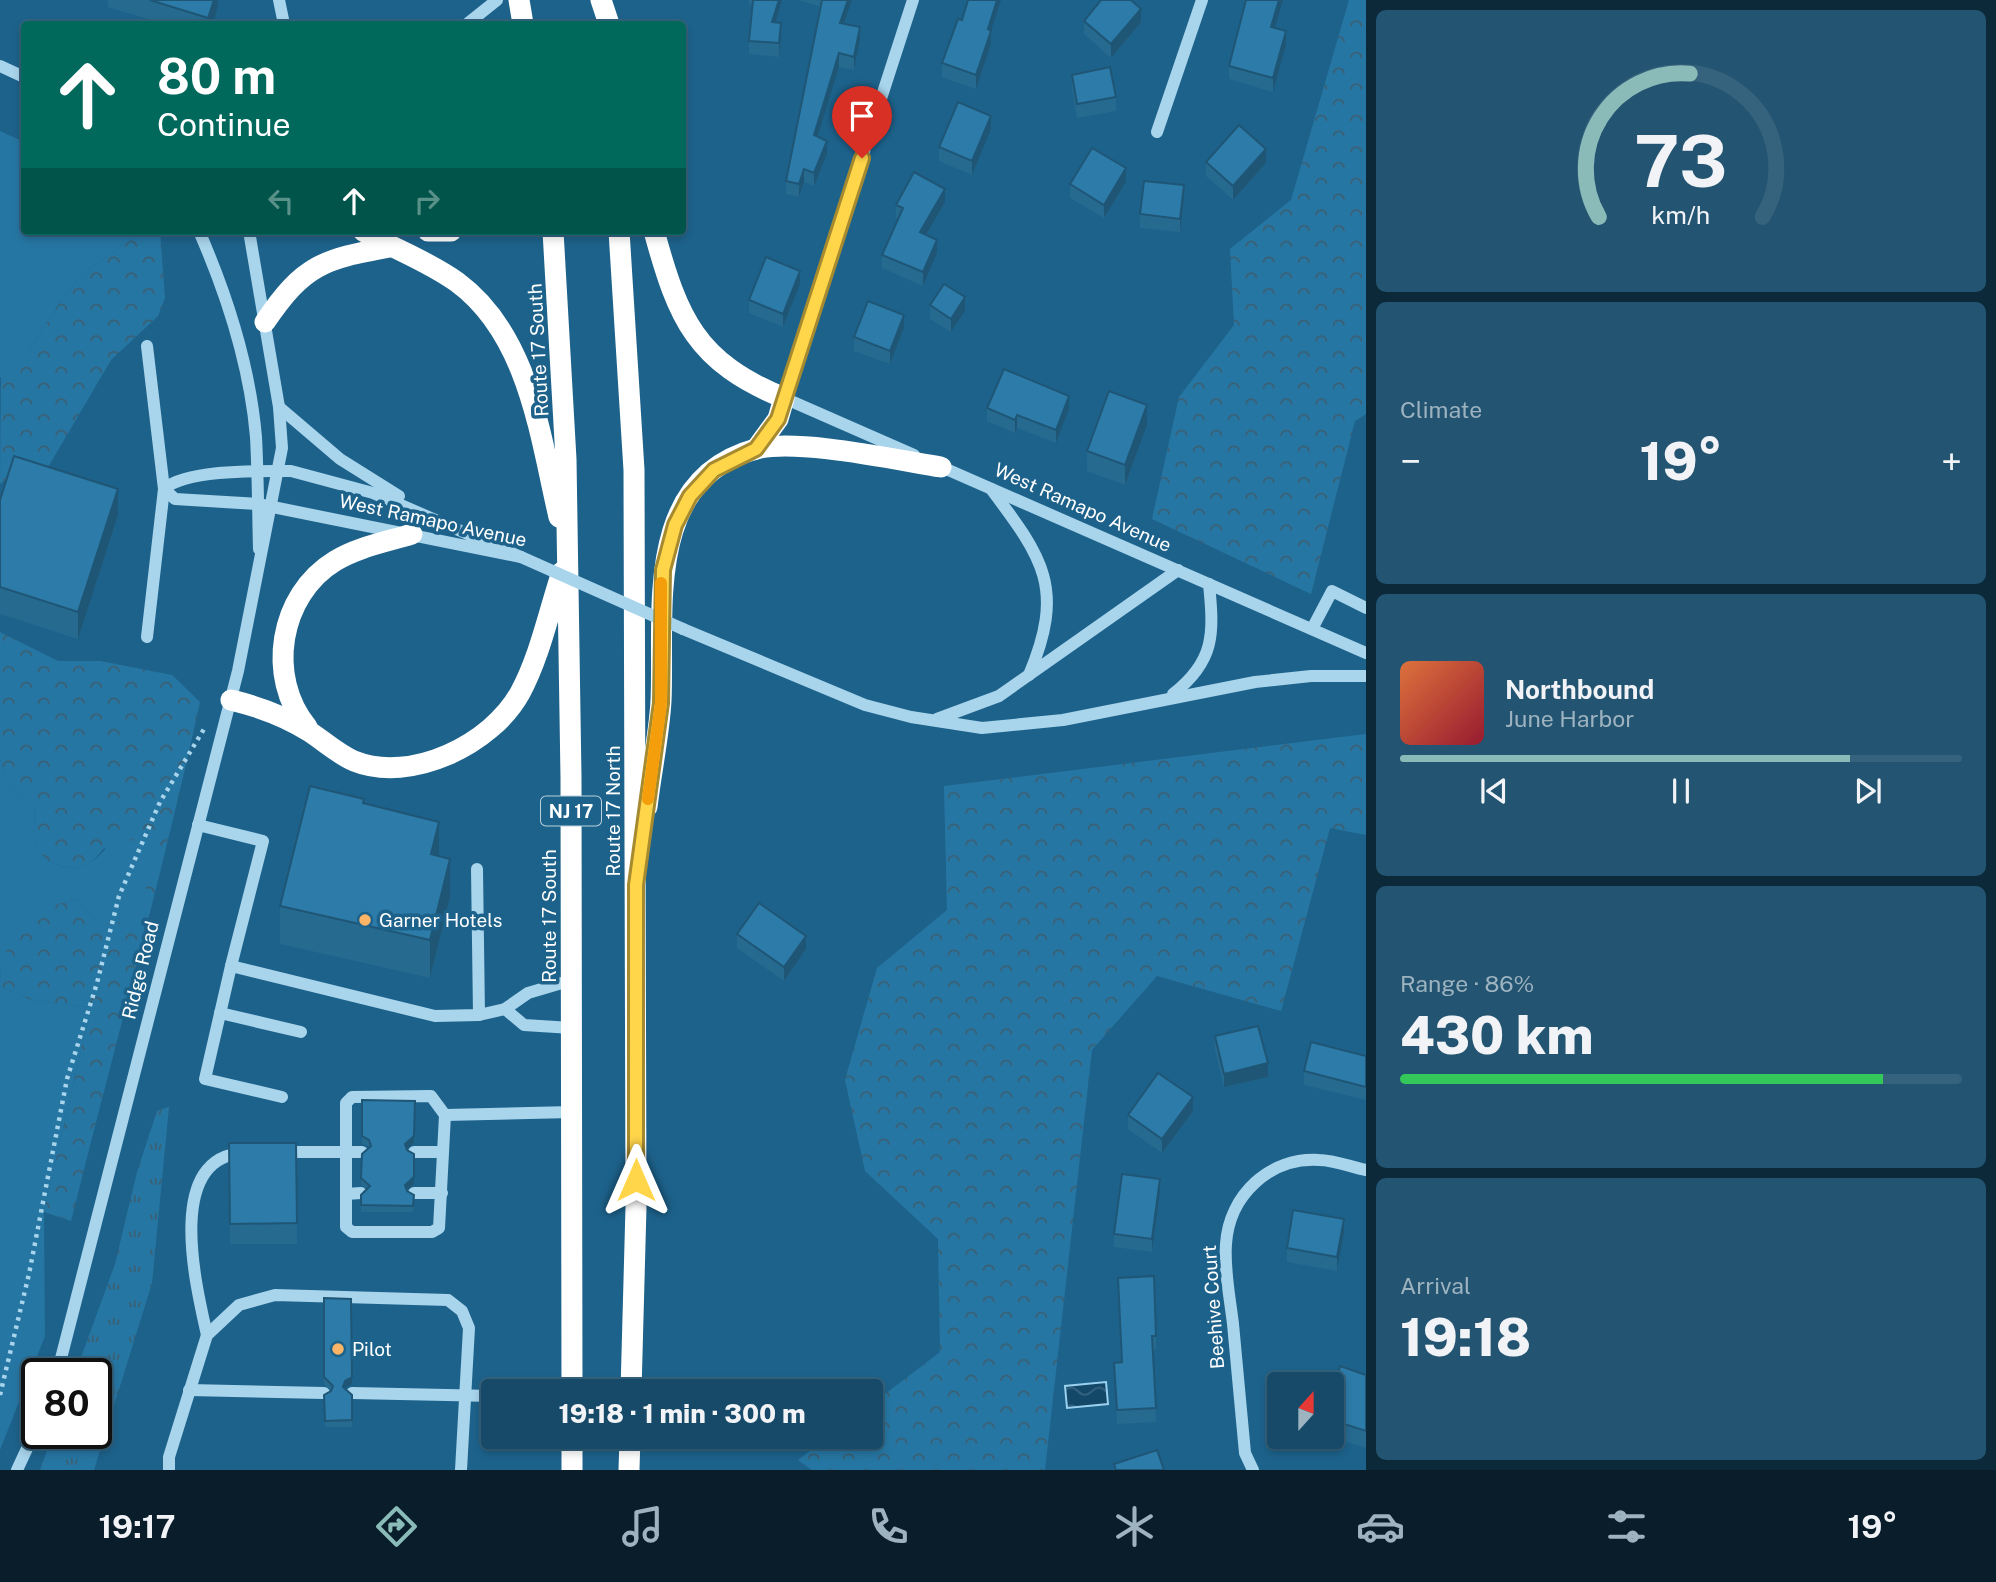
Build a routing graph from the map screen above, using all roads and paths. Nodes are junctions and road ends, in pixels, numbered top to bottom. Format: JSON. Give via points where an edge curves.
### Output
{"nodes":[{"id":1,"x":279,"y":0,"type":"edge"},
{"id":2,"x":497,"y":0,"type":"edge"},
{"id":3,"x":519,"y":0,"type":"edge"},
{"id":4,"x":590,"y":0,"type":"edge"},
{"id":5,"x":601,"y":0,"type":"edge"},
{"id":6,"x":913,"y":0,"type":"edge"},
{"id":7,"x":1202,"y":0,"type":"edge"},
{"id":8,"x":283,"y":21,"type":"edge"},
{"id":9,"x":471,"y":21,"type":"edge"},
{"id":10,"x":522,"y":21,"type":"edge"},
{"id":11,"x":594,"y":21,"type":"edge"},
{"id":12,"x":608,"y":21,"type":"edge"},
{"id":13,"x":0,"y":66,"type":"edge"},
{"id":14,"x":21,"y":76,"type":"edge"},
{"id":15,"x":1157,"y":132,"type":"dead end"},
{"id":16,"x":200,"y":235,"type":"edge"},
{"id":17,"x":250,"y":235,"type":"edge"},
{"id":18,"x":370,"y":235,"type":"edge"},
{"id":19,"x":553,"y":235,"type":"edge"},
{"id":20,"x":619,"y":235,"type":"edge"},
{"id":21,"x":655,"y":235,"type":"edge"},
{"id":22,"x":390,"y":247,"type":"junction"},
{"id":23,"x":265,"y":322,"type":"junction"},
{"id":24,"x":147,"y":346,"type":"dead end"},
{"id":25,"x":784,"y":398,"type":"junction"},
{"id":26,"x":279,"y":407,"type":"junction"},
{"id":27,"x":756,"y":449,"type":"junction"},
{"id":28,"x":942,"y":467,"type":"junction"},
{"id":29,"x":278,"y":471,"type":"junction"},
{"id":30,"x":256,"y":472,"type":"junction"},
{"id":31,"x":991,"y":488,"type":"junction"},
{"id":32,"x":164,"y":489,"type":"junction"},
{"id":33,"x":258,"y":504,"type":"junction"},
{"id":34,"x":272,"y":507,"type":"junction"},
{"id":35,"x":441,"y":521,"type":"junction"},
{"id":36,"x":412,"y":534,"type":"junction"},
{"id":37,"x":568,"y":555,"type":"junction"},
{"id":38,"x":521,"y":557,"type":"junction"},
{"id":39,"x":1178,"y":570,"type":"junction"},
{"id":40,"x":260,"y":574,"type":"junction"},
{"id":41,"x":1209,"y":584,"type":"junction"},
{"id":42,"x":1366,"y":608,"type":"edge"},
{"id":43,"x":1312,"y":629,"type":"junction"},
{"id":44,"x":147,"y":637,"type":"dead end"},
{"id":45,"x":1366,"y":653,"type":"edge"},
{"id":46,"x":1366,"y":676,"type":"edge"},
{"id":47,"x":1028,"y":677,"type":"junction"},
{"id":48,"x":1170,"y":697,"type":"junction"},
{"id":49,"x":231,"y":700,"type":"junction"},
{"id":50,"x":933,"y":720,"type":"junction"},
{"id":51,"x":313,"y":734,"type":"junction"},
{"id":52,"x":198,"y":825,"type":"junction"},
{"id":53,"x":477,"y":869,"type":"dead end"},
{"id":54,"x":636,"y":885,"type":"junction"},
{"id":55,"x":231,"y":966,"type":"junction"},
{"id":56,"x":572,"y":980,"type":"junction"},
{"id":57,"x":505,"y":1009,"type":"junction"},
{"id":58,"x":220,"y":1013,"type":"junction"},
{"id":59,"x":479,"y":1015,"type":"junction"},
{"id":60,"x":572,"y":1028,"type":"junction"},
{"id":61,"x":301,"y":1032,"type":"dead end"},
{"id":62,"x":282,"y":1097,"type":"dead end"},
{"id":63,"x":572,"y":1112,"type":"junction"},
{"id":64,"x":446,"y":1115,"type":"junction"},
{"id":65,"x":346,"y":1152,"type":"junction"},
{"id":66,"x":362,"y":1152,"type":"edge"},
{"id":67,"x":414,"y":1152,"type":"edge"},
{"id":68,"x":443,"y":1152,"type":"junction"},
{"id":69,"x":1366,"y":1170,"type":"edge"},
{"id":70,"x":361,"y":1193,"type":"edge"},
{"id":71,"x":414,"y":1193,"type":"edge"},
{"id":72,"x":442,"y":1193,"type":"junction"},
{"id":73,"x":346,"y":1194,"type":"junction"},
{"id":74,"x":206,"y":1335,"type":"junction"},
{"id":75,"x":61,"y":1358,"type":"edge"},
{"id":76,"x":572,"y":1379,"type":"edge"},
{"id":77,"x":631,"y":1379,"type":"edge"},
{"id":78,"x":189,"y":1390,"type":"junction"},
{"id":79,"x":324,"y":1393,"type":"edge"},
{"id":80,"x":352,"y":1394,"type":"edge"},
{"id":81,"x":0,"y":1395,"type":"edge"},
{"id":82,"x":465,"y":1396,"type":"junction"},
{"id":83,"x":481,"y":1396,"type":"edge"},
{"id":84,"x":27,"y":1449,"type":"edge"},
{"id":85,"x":572,"y":1449,"type":"edge"},
{"id":86,"x":630,"y":1449,"type":"edge"},
{"id":87,"x":17,"y":1470,"type":"edge"},
{"id":88,"x":169,"y":1470,"type":"edge"},
{"id":89,"x":461,"y":1470,"type":"edge"},
{"id":90,"x":572,"y":1470,"type":"edge"},
{"id":91,"x":629,"y":1470,"type":"edge"},
{"id":92,"x":1253,"y":1470,"type":"edge"}],
"edges":[{"from":1,"to":8,"type":"street"},
{"from":2,"to":9,"type":"street"},
{"from":3,"to":10,"type":"highway"},
{"from":4,"to":11,"type":"highway"},
{"from":5,"to":12,"type":"highway"},
{"from":6,"to":25,"type":"street"},
{"from":7,"to":15,"type":"street"},
{"from":13,"to":14,"type":"street"},
{"from":16,"to":30,"type":"street","via":[[243,363],[256,436]]},
{"from":17,"to":23,"type":"street"},
{"from":18,"to":22,"type":"highway"},
{"from":19,"to":37,"type":"highway","name":"Route 17 South","number":"NJ 17"},
{"from":20,"to":54,"type":"highway","name":"Route 17 North","via":[[634,470]]},
{"from":21,"to":25,"type":"highway","via":[[680,310],[702,346],[730,371]]},
{"from":22,"to":23,"type":"highway","via":[[340,257],[314,268],[291,286]]},
{"from":22,"to":37,"type":"highway","via":[[460,284],[506,339],[527,387]]},
{"from":23,"to":26,"type":"street"},
{"from":24,"to":32,"type":"street"},
{"from":25,"to":27,"type":"highway","via":[[778,419]]},
{"from":25,"to":28,"type":"street","name":"West Ramapo Avenue"},
{"from":26,"to":29,"type":"street","via":[[282,448]]},
{"from":26,"to":35,"type":"street","via":[[340,459]]},
{"from":27,"to":28,"type":"highway","via":[[811,449]]},
{"from":27,"to":54,"type":"highway","via":[[727,462],[702,482],[681,511],[667,547],[661,585],[661,703]]},
{"from":28,"to":31,"type":"street","name":"West Ramapo Avenue"},
{"from":29,"to":30,"type":"street"},
{"from":29,"to":34,"type":"street"},
{"from":29,"to":35,"type":"street","via":[[326,478]]},
{"from":30,"to":32,"type":"street","via":[[172,482]]},
{"from":30,"to":33,"type":"street"},
{"from":31,"to":39,"type":"street","name":"West Ramapo Avenue"},
{"from":31,"to":47,"type":"street","via":[[1029,541],[1047,586],[1045,633]]},
{"from":32,"to":33,"type":"street","name":"West Ramapo Avenue","via":[[175,499]]},
{"from":32,"to":44,"type":"street"},
{"from":33,"to":34,"type":"street","name":"West Ramapo Avenue"},
{"from":33,"to":40,"type":"street","name":"Ridge Road"},
{"from":34,"to":36,"type":"street","name":"West Ramapo Avenue"},
{"from":34,"to":40,"type":"street","name":"Ridge Road"},
{"from":35,"to":38,"type":"street"},
{"from":36,"to":38,"type":"street","name":"West Ramapo Avenue"},
{"from":36,"to":51,"type":"highway","via":[[335,561],[312,581],[295,605],[283,648],[285,678],[295,709]]},
{"from":37,"to":51,"type":"highway","via":[[519,693],[498,719],[470,741],[436,759],[386,768],[348,758]]},
{"from":37,"to":56,"type":"highway","name":"Route 17 South","number":"NJ 17"},
{"from":38,"to":50,"type":"street","name":"West Ramapo Avenue","bridge":true,"via":[[865,705]]},
{"from":39,"to":41,"type":"street"},
{"from":39,"to":47,"type":"street","name":"West Ramapo Avenue"},
{"from":40,"to":49,"type":"street","name":"Ridge Road"},
{"from":41,"to":43,"type":"street"},
{"from":41,"to":48,"type":"street","via":[[1213,624],[1209,649],[1189,681]]},
{"from":42,"to":43,"type":"street","via":[[1332,591]]},
{"from":43,"to":45,"type":"street"},
{"from":46,"to":48,"type":"street","name":"West Ramapo Avenue","via":[[1284,678]]},
{"from":47,"to":50,"type":"street","name":"West Ramapo Avenue","via":[[984,704]]},
{"from":48,"to":50,"type":"street","name":"West Ramapo Avenue","via":[[1010,727],[982,728]]},
{"from":49,"to":51,"type":"highway","via":[[271,711]]},
{"from":49,"to":52,"type":"street","name":"Ridge Road"},
{"from":49,"to":81,"type":"path","via":[[200,733],[160,802],[119,897],[67,1080]]},
{"from":52,"to":55,"type":"street","via":[[264,841]]},
{"from":52,"to":75,"type":"street","name":"Ridge Road"},
{"from":53,"to":59,"type":"street"},
{"from":54,"to":77,"type":"highway","name":"Route 17 North"},
{"from":55,"to":58,"type":"street"},
{"from":55,"to":59,"type":"street","via":[[435,1016]]},
{"from":56,"to":57,"type":"street","via":[[528,993]]},
{"from":56,"to":60,"type":"highway","name":"Route 17 South","number":"NJ 17"},
{"from":57,"to":59,"type":"street"},
{"from":57,"to":60,"type":"street","via":[[524,1025]]},
{"from":58,"to":61,"type":"street"},
{"from":58,"to":62,"type":"street","via":[[205,1079]]},
{"from":60,"to":63,"type":"highway","name":"Route 17 South","number":"NJ 17"},
{"from":63,"to":64,"type":"street"},
{"from":63,"to":76,"type":"highway","name":"Route 17 South","number":"NJ 17"},
{"from":64,"to":65,"type":"street","via":[[432,1096],[352,1097],[346,1103]]},
{"from":64,"to":68,"type":"street"},
{"from":65,"to":66,"type":"street"},
{"from":65,"to":73,"type":"street"},
{"from":65,"to":74,"type":"street","via":[[225,1154],[204,1172],[191,1208],[194,1278]]},
{"from":67,"to":68,"type":"street"},
{"from":68,"to":72,"type":"street"},
{"from":69,"to":92,"type":"street","name":"Beehive Court","via":[[1321,1160],[1284,1165],[1254,1182],[1230,1219],[1226,1257],[1245,1452]]},
{"from":70,"to":73,"type":"street"},
{"from":71,"to":72,"type":"street"},
{"from":72,"to":73,"type":"street","via":[[439,1228],[432,1232],[352,1232],[346,1227]]},
{"from":74,"to":78,"type":"street"},
{"from":74,"to":82,"type":"street","via":[[239,1305],[275,1295],[448,1300],[462,1311],[469,1328]]},
{"from":78,"to":79,"type":"street"},
{"from":78,"to":88,"type":"street"},
{"from":80,"to":82,"type":"street"},
{"from":82,"to":83,"type":"street"},
{"from":82,"to":89,"type":"street"},
{"from":84,"to":87,"type":"street"},
{"from":85,"to":90,"type":"highway"},
{"from":86,"to":91,"type":"highway"}]}
